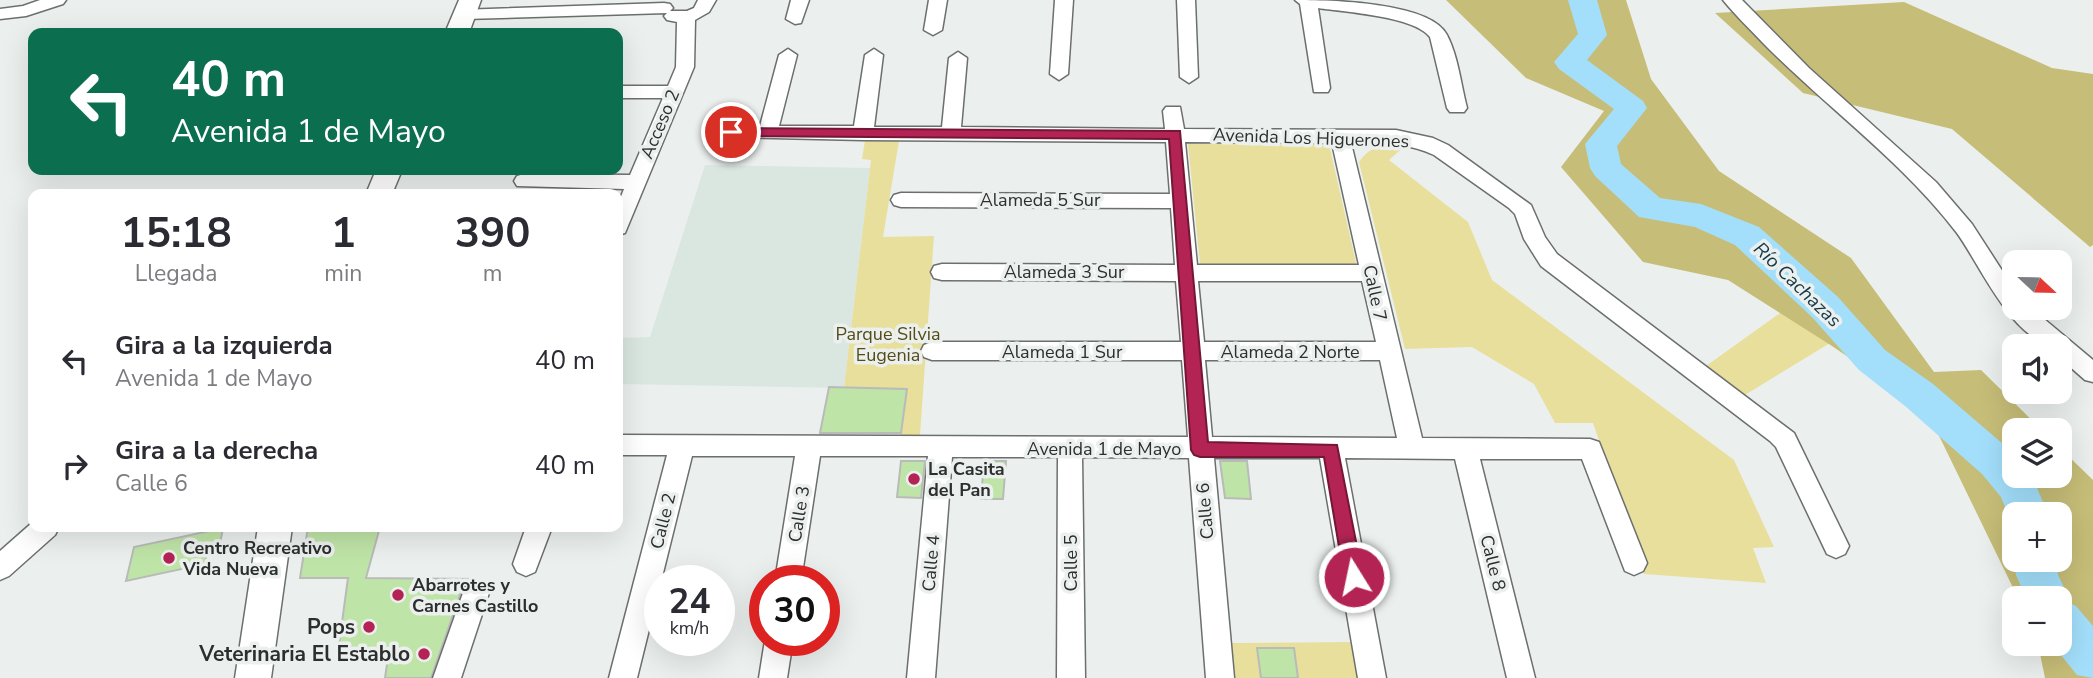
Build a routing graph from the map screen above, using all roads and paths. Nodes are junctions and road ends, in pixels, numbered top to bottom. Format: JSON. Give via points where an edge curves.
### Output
{"nodes":[{"id":1,"x":57,"y":0,"type":"edge"},
{"id":2,"x":574,"y":0,"type":"edge"},
{"id":3,"x":706,"y":0,"type":"edge"},
{"id":4,"x":800,"y":0,"type":"edge"},
{"id":5,"x":938,"y":0,"type":"edge"},
{"id":6,"x":1064,"y":0,"type":"edge"},
{"id":7,"x":1186,"y":0,"type":"edge"},
{"id":8,"x":1306,"y":0,"type":"edge"},
{"id":9,"x":1732,"y":0,"type":"edge"},
{"id":10,"x":666,"y":3,"type":"edge"},
{"id":11,"x":508,"y":7,"type":"edge"},
{"id":12,"x":595,"y":7,"type":"junction"},
{"id":13,"x":0,"y":15,"type":"edge"},
{"id":14,"x":464,"y":16,"type":"edge"},
{"id":15,"x":685,"y":17,"type":"junction"},
{"id":16,"x":794,"y":19,"type":"dead end"},
{"id":17,"x":933,"y":30,"type":"dead end"},
{"id":18,"x":788,"y":55,"type":"dead end"},
{"id":19,"x":874,"y":55,"type":"dead end"},
{"id":20,"x":958,"y":58,"type":"dead end"},
{"id":21,"x":1059,"y":74,"type":"dead end"},
{"id":22,"x":1189,"y":76,"type":"dead end"},
{"id":23,"x":1321,"y":88,"type":"dead end"},
{"id":24,"x":623,"y":92,"type":"edge"},
{"id":25,"x":674,"y":92,"type":"junction"},
{"id":26,"x":1457,"y":108,"type":"dead end"},
{"id":27,"x":1174,"y":123,"type":"junction"},
{"id":28,"x":731,"y":132,"type":"dead end"},
{"id":29,"x":768,"y":132,"type":"junction"},
{"id":30,"x":863,"y":134,"type":"junction"},
{"id":31,"x":950,"y":135,"type":"junction"},
{"id":32,"x":1340,"y":136,"type":"junction"},
{"id":33,"x":524,"y":181,"type":"dead end"},
{"id":34,"x":635,"y":182,"type":"junction"},
{"id":35,"x":901,"y":200,"type":"dead end"},
{"id":36,"x":1180,"y":201,"type":"junction"},
{"id":37,"x":623,"y":214,"type":"edge"},
{"id":38,"x":1186,"y":271,"type":"junction"},
{"id":39,"x":942,"y":272,"type":"dead end"},
{"id":40,"x":1371,"y":273,"type":"junction"},
{"id":41,"x":2002,"y":287,"type":"edge"},
{"id":42,"x":2030,"y":320,"type":"edge"},
{"id":43,"x":932,"y":351,"type":"dead end"},
{"id":44,"x":1388,"y":351,"type":"junction"},
{"id":45,"x":1192,"y":353,"type":"junction"},
{"id":46,"x":2093,"y":373,"type":"edge"},
{"id":47,"x":623,"y":445,"type":"edge"},
{"id":48,"x":682,"y":445,"type":"junction"},
{"id":49,"x":809,"y":447,"type":"junction"},
{"id":50,"x":941,"y":447,"type":"junction"},
{"id":51,"x":1070,"y":449,"type":"junction"},
{"id":52,"x":1412,"y":449,"type":"junction"},
{"id":53,"x":1465,"y":449,"type":"junction"},
{"id":54,"x":1200,"y":450,"type":"junction"},
{"id":55,"x":1331,"y":450,"type":"junction"},
{"id":56,"x":40,"y":532,"type":"edge"},
{"id":57,"x":274,"y":532,"type":"edge"},
{"id":58,"x":537,"y":532,"type":"edge"},
{"id":59,"x":1836,"y":546,"type":"dead end"},
{"id":60,"x":526,"y":564,"type":"dead end"},
{"id":61,"x":1634,"y":564,"type":"dead end"},
{"id":62,"x":791,"y":565,"type":"edge"},
{"id":63,"x":0,"y":568,"type":"edge"},
{"id":64,"x":476,"y":593,"type":"dead end"},
{"id":65,"x":776,"y":656,"type":"edge"},
{"id":66,"x":253,"y":678,"type":"edge"},
{"id":67,"x":447,"y":678,"type":"edge"},
{"id":68,"x":623,"y":678,"type":"edge"},
{"id":69,"x":773,"y":678,"type":"edge"},
{"id":70,"x":921,"y":678,"type":"edge"},
{"id":71,"x":1071,"y":678,"type":"edge"},
{"id":72,"x":1220,"y":678,"type":"edge"},
{"id":73,"x":1372,"y":678,"type":"edge"},
{"id":74,"x":1521,"y":678,"type":"edge"}],
"edges":[{"from":1,"to":13,"type":"street"},
{"from":2,"to":12,"type":"street"},
{"from":3,"to":15,"type":"street","via":[[704,9]]},
{"from":4,"to":16,"type":"street"},
{"from":5,"to":17,"type":"street"},
{"from":6,"to":21,"type":"street"},
{"from":7,"to":22,"type":"street"},
{"from":8,"to":23,"type":"street"},
{"from":8,"to":26,"type":"street","via":[[1412,18],[1432,27]]},
{"from":9,"to":41,"type":"street","via":[[1802,72],[1930,187],[1965,229]]},
{"from":10,"to":12,"type":"street"},
{"from":10,"to":15,"type":"street","via":[[674,16]]},
{"from":11,"to":12,"type":"street"},
{"from":11,"to":14,"type":"street"},
{"from":15,"to":25,"type":"street","name":"Acceso 2","via":[[685,67]]},
{"from":18,"to":29,"type":"street"},
{"from":19,"to":30,"type":"street"},
{"from":20,"to":31,"type":"street"},
{"from":24,"to":25,"type":"street"},
{"from":25,"to":34,"type":"street","name":"Acceso 2"},
{"from":27,"to":31,"type":"street","name":"Avenida Los Higuerones"},
{"from":27,"to":32,"type":"street","name":"Avenida Los Higuerones"},
{"from":27,"to":36,"type":"street","name":"Calle 6"},
{"from":28,"to":29,"type":"street","name":"Avenida Los Higuerones"},
{"from":29,"to":30,"type":"street","name":"Avenida Los Higuerones"},
{"from":30,"to":31,"type":"street","name":"Avenida Los Higuerones"},
{"from":32,"to":40,"type":"street","name":"Calle 7"},
{"from":32,"to":59,"type":"street","name":"Avenida Los Higuerones","via":[[1396,137],[1426,143],[1516,203],[1549,260],[1785,440]]},
{"from":33,"to":34,"type":"street"},
{"from":34,"to":37,"type":"street","name":"Acceso 2"},
{"from":35,"to":36,"type":"street","name":"Alameda 5 Sur"},
{"from":36,"to":38,"type":"street","name":"Calle 6"},
{"from":38,"to":39,"type":"street","name":"Alameda 3 Sur"},
{"from":38,"to":40,"type":"street","name":"Alameda 3 Sur"},
{"from":38,"to":45,"type":"street","name":"Calle 6"},
{"from":40,"to":44,"type":"street","name":"Calle 7"},
{"from":42,"to":46,"type":"street"},
{"from":43,"to":45,"type":"street","name":"Alameda 1 Sur"},
{"from":44,"to":45,"type":"street","name":"Alameda 2 Norte"},
{"from":44,"to":52,"type":"street","name":"Calle 7"},
{"from":45,"to":54,"type":"street","name":"Calle 6"},
{"from":47,"to":48,"type":"street","name":"Avenida 1 de Mayo"},
{"from":48,"to":49,"type":"street","name":"Avenida 1 de Mayo"},
{"from":48,"to":68,"type":"street","name":"Calle 2"},
{"from":49,"to":50,"type":"street","name":"Avenida 1 de Mayo"},
{"from":49,"to":62,"type":"street","name":"Calle 3"},
{"from":50,"to":51,"type":"street","name":"Avenida 1 de Mayo"},
{"from":50,"to":70,"type":"street","name":"Calle 4"},
{"from":51,"to":54,"type":"street","name":"Avenida 1 de Mayo"},
{"from":51,"to":71,"type":"street","name":"Calle 5"},
{"from":52,"to":53,"type":"street","name":"Avenida 1 de Mayo"},
{"from":52,"to":55,"type":"street","name":"Avenida 1 de Mayo"},
{"from":53,"to":61,"type":"street","name":"Avenida 1 de Mayo","via":[[1590,449]]},
{"from":53,"to":74,"type":"street","name":"Calle 8"},
{"from":54,"to":55,"type":"street","name":"Avenida 1 de Mayo"},
{"from":54,"to":72,"type":"street","name":"Calle 6"},
{"from":55,"to":73,"type":"street"},
{"from":56,"to":63,"type":"street"},
{"from":57,"to":66,"type":"main road"},
{"from":58,"to":60,"type":"street"},
{"from":64,"to":67,"type":"street"},
{"from":65,"to":69,"type":"street"}]}
